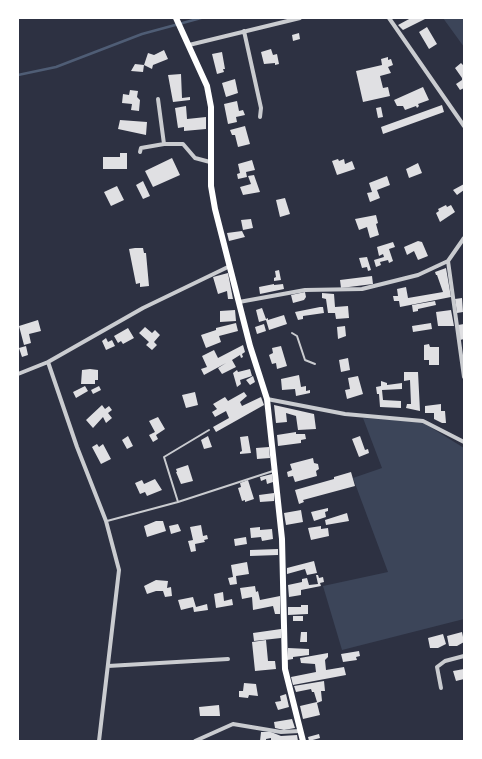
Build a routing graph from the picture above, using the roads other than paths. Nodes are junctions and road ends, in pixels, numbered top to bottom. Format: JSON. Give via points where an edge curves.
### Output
{"nodes":[{"id":1,"x":176,"y":18,"type":"edge"},
{"id":2,"x":300,"y":18,"type":"edge"},
{"id":3,"x":389,"y":18,"type":"edge"},
{"id":4,"x":244,"y":31,"type":"junction"},
{"id":5,"x":189,"y":45,"type":"junction"},
{"id":6,"x":158,"y":99,"type":"dead end"},
{"id":7,"x":260,"y":117,"type":"dead end"},
{"id":8,"x":464,"y":126,"type":"edge"},
{"id":9,"x":164,"y":144,"type":"junction"},
{"id":10,"x":140,"y":152,"type":"dead end"},
{"id":11,"x":210,"y":162,"type":"junction"},
{"id":12,"x":464,"y":238,"type":"edge"},
{"id":13,"x":448,"y":261,"type":"junction"},
{"id":14,"x":230,"y":266,"type":"junction"},
{"id":15,"x":239,"y":302,"type":"junction"},
{"id":16,"x":292,"y":333,"type":"dead end"},
{"id":17,"x":48,"y":362,"type":"junction"},
{"id":18,"x":315,"y":364,"type":"dead end"},
{"id":19,"x":18,"y":374,"type":"edge"},
{"id":20,"x":464,"y":377,"type":"edge"},
{"id":21,"x":267,"y":399,"type":"junction"},
{"id":22,"x":209,"y":430,"type":"dead end"},
{"id":23,"x":464,"y":442,"type":"edge"},
{"id":24,"x":276,"y":471,"type":"junction"},
{"id":25,"x":178,"y":502,"type":"junction"},
{"id":26,"x":106,"y":521,"type":"junction"},
{"id":27,"x":464,"y":656,"type":"edge"},
{"id":28,"x":228,"y":659,"type":"dead end"},
{"id":29,"x":108,"y":666,"type":"junction"},
{"id":30,"x":441,"y":688,"type":"dead end"},
{"id":31,"x":300,"y":731,"type":"junction"},
{"id":32,"x":99,"y":741,"type":"edge"},
{"id":33,"x":196,"y":741,"type":"edge"},
{"id":34,"x":303,"y":741,"type":"edge"}],
"edges":[{"from":1,"to":5,"type":"main road"},
{"from":2,"to":4,"type":"street"},
{"from":3,"to":8,"type":"street"},
{"from":4,"to":5,"type":"street"},
{"from":4,"to":7,"type":"street","via":[[261,108]]},
{"from":5,"to":11,"type":"main road","via":[[207,86],[211,107]]},
{"from":6,"to":9,"type":"street"},
{"from":9,"to":10,"type":"street","via":[[141,148]]},
{"from":9,"to":11,"type":"street","via":[[183,144],[195,158]]},
{"from":11,"to":14,"type":"main road","via":[[215,209]]},
{"from":12,"to":13,"type":"street"},
{"from":13,"to":15,"type":"street","via":[[418,276],[362,290],[305,290]]},
{"from":13,"to":20,"type":"street"},
{"from":14,"to":15,"type":"main road"},
{"from":14,"to":17,"type":"street","via":[[143,308]]},
{"from":15,"to":21,"type":"main road"},
{"from":16,"to":18,"type":"lane","via":[[297,336],[305,360]]},
{"from":17,"to":19,"type":"street"},
{"from":17,"to":26,"type":"street"},
{"from":21,"to":23,"type":"street","via":[[345,414],[423,421]]},
{"from":21,"to":24,"type":"main road"},
{"from":22,"to":25,"type":"lane","via":[[164,457]]},
{"from":24,"to":25,"type":"lane"},
{"from":24,"to":31,"type":"main road","via":[[282,539],[285,669]]},
{"from":25,"to":26,"type":"lane"},
{"from":26,"to":29,"type":"street","via":[[119,570]]},
{"from":27,"to":30,"type":"street","via":[[445,661],[436,667]]},
{"from":28,"to":29,"type":"street"},
{"from":29,"to":32,"type":"street"},
{"from":31,"to":33,"type":"street","via":[[281,732],[233,724]]},
{"from":31,"to":34,"type":"main road"}]}
